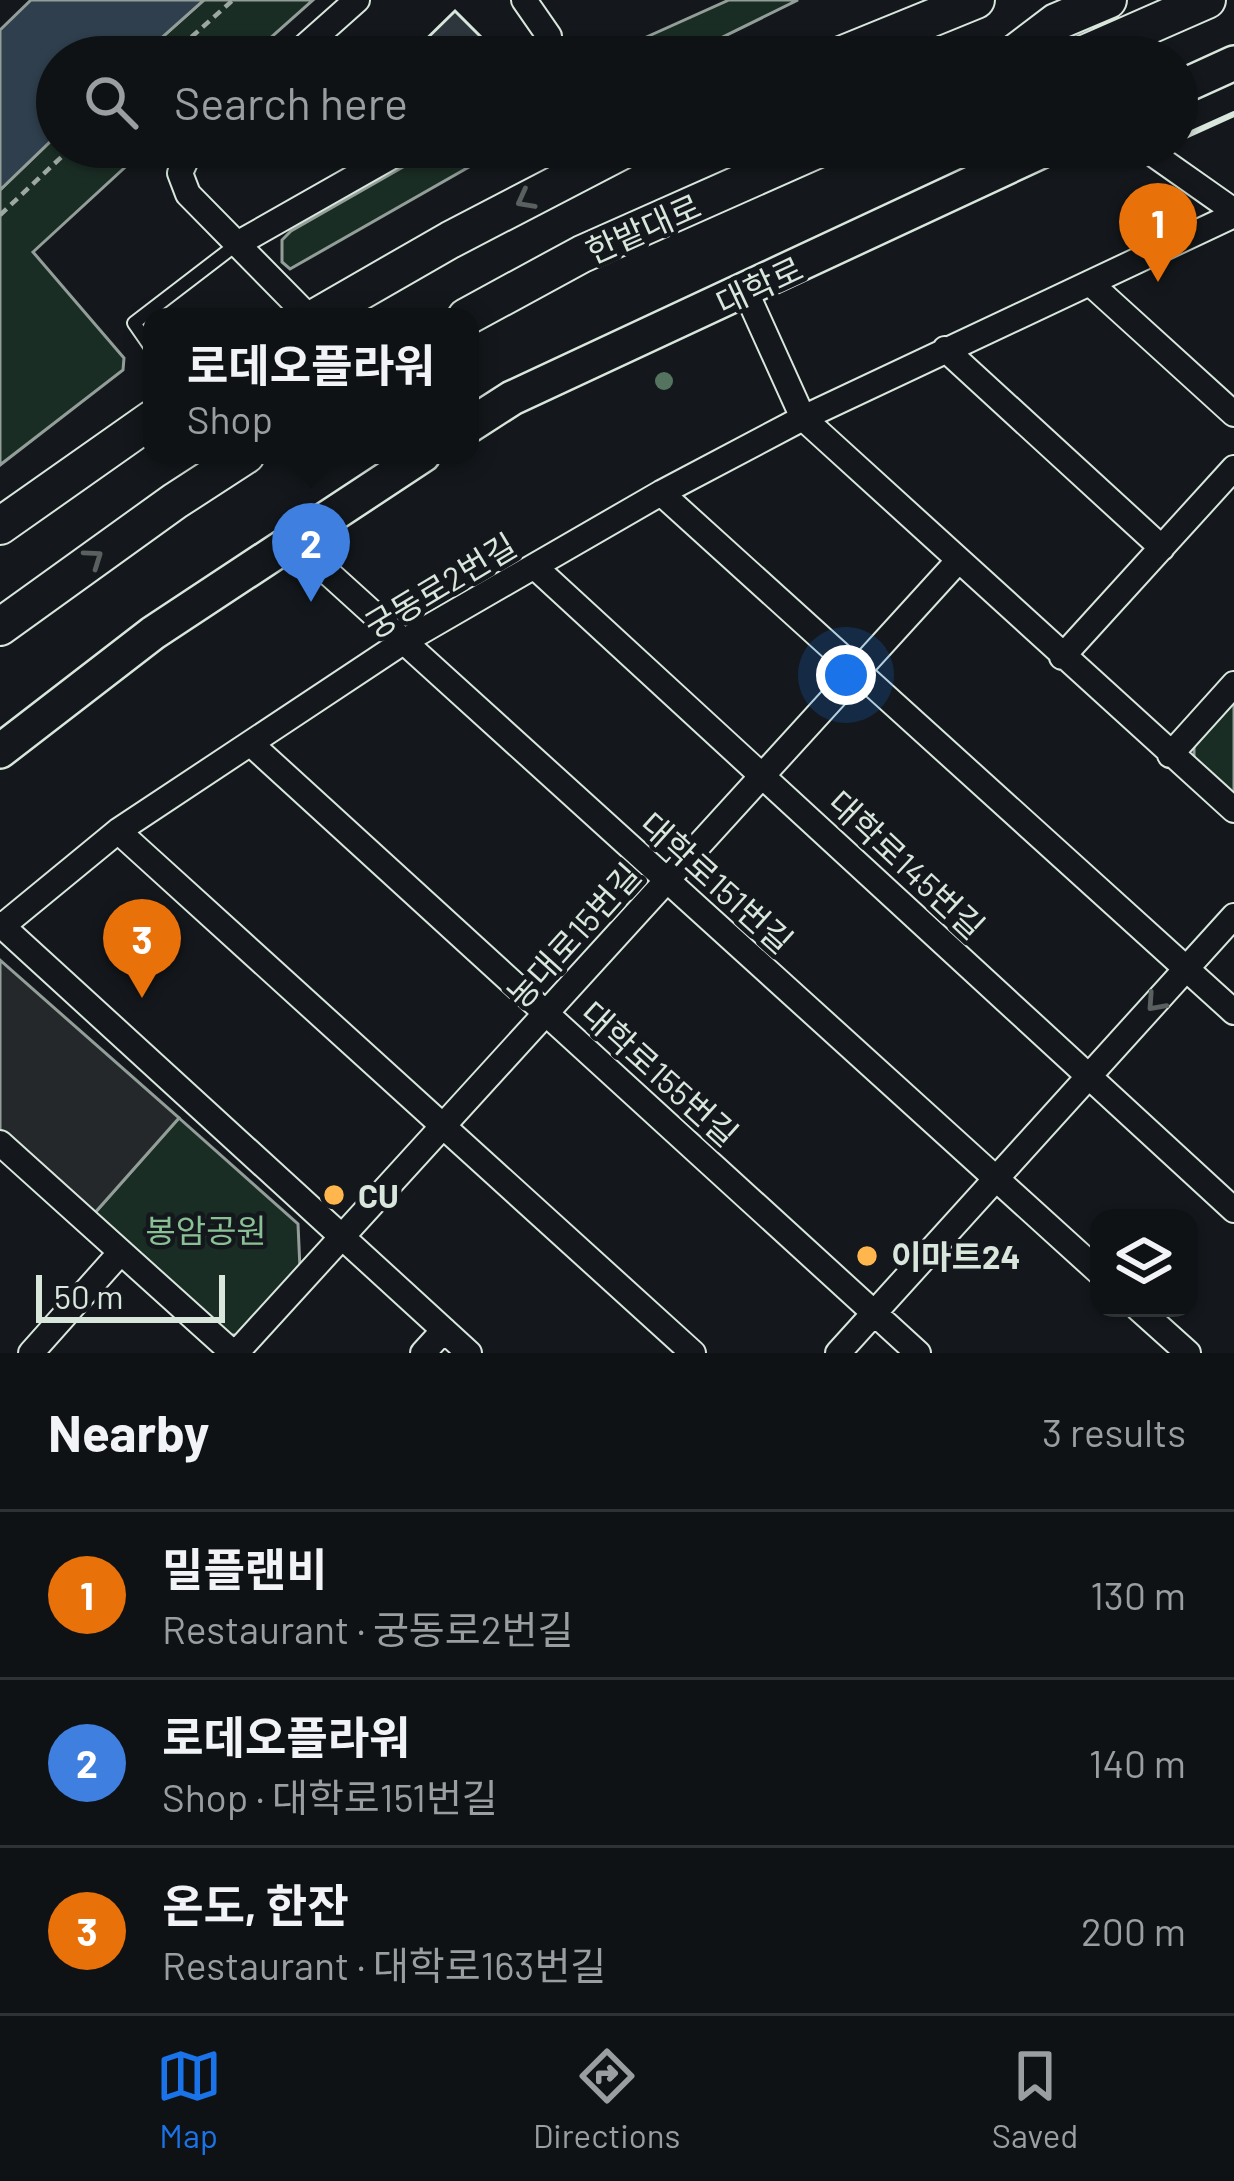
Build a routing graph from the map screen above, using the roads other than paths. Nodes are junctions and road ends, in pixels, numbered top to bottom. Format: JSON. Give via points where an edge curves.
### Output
{"nodes":[{"id":1,"x":357,"y":0,"type":"edge"},
{"id":2,"x":524,"y":0,"type":"edge"},
{"id":3,"x":976,"y":0,"type":"edge"},
{"id":4,"x":1108,"y":0,"type":"edge"},
{"id":5,"x":1207,"y":0,"type":"edge"},
{"id":6,"x":945,"y":5,"type":"edge"},
{"id":7,"x":317,"y":36,"type":"edge"},
{"id":8,"x":549,"y":36,"type":"edge"},
{"id":9,"x":880,"y":36,"type":"edge"},
{"id":10,"x":1038,"y":36,"type":"edge"},
{"id":11,"x":1125,"y":36,"type":"edge"},
{"id":12,"x":1234,"y":63,"type":"edge"},
{"id":13,"x":1198,"y":79,"type":"edge"},
{"id":14,"x":182,"y":168,"type":"edge"},
{"id":15,"x":371,"y":168,"type":"edge"},
{"id":16,"x":589,"y":168,"type":"edge"},
{"id":17,"x":777,"y":168,"type":"edge"},
{"id":18,"x":1006,"y":168,"type":"edge"},
{"id":19,"x":1172,"y":168,"type":"edge"},
{"id":20,"x":1234,"y":213,"type":"edge"},
{"id":21,"x":237,"y":244,"type":"junction"},
{"id":22,"x":1091,"y":284,"type":"junction"},
{"id":23,"x":746,"y":292,"type":"junction"},
{"id":24,"x":154,"y":308,"type":"edge"},
{"id":25,"x":303,"y":308,"type":"edge"},
{"id":26,"x":328,"y":308,"type":"edge"},
{"id":27,"x":479,"y":310,"type":"edge"},
{"id":28,"x":945,"y":349,"type":"junction"},
{"id":29,"x":1234,"y":414,"type":"edge"},
{"id":30,"x":803,"y":418,"type":"junction"},
{"id":31,"x":479,"y":419,"type":"edge"},
{"id":32,"x":143,"y":424,"type":"edge"},
{"id":33,"x":232,"y":464,"type":"edge"},
{"id":34,"x":409,"y":464,"type":"edge"},
{"id":35,"x":1234,"y":468,"type":"edge"},
{"id":36,"x":661,"y":493,"type":"junction"},
{"id":37,"x":0,"y":526,"type":"edge"},
{"id":38,"x":292,"y":541,"type":"junction"},
{"id":39,"x":1162,"y":548,"type":"junction"},
{"id":40,"x":958,"y":561,"type":"junction"},
{"id":41,"x":535,"y":567,"type":"junction"},
{"id":42,"x":0,"y":627,"type":"edge"},
{"id":43,"x":403,"y":642,"type":"junction"},
{"id":44,"x":1062,"y":657,"type":"junction"},
{"id":45,"x":858,"y":671,"type":"junction"},
{"id":46,"x":1234,"y":684,"type":"edge"},
{"id":47,"x":251,"y":744,"type":"junction"},
{"id":48,"x":0,"y":751,"type":"edge"},
{"id":49,"x":1170,"y":755,"type":"junction"},
{"id":50,"x":762,"y":776,"type":"junction"},
{"id":51,"x":1234,"y":810,"type":"edge"},
{"id":52,"x":118,"y":831,"type":"junction"},
{"id":53,"x":667,"y":880,"type":"junction"},
{"id":54,"x":1234,"y":916,"type":"edge"},
{"id":55,"x":1,"y":926,"type":"edge"},
{"id":56,"x":1186,"y":969,"type":"junction"},
{"id":57,"x":1234,"y":1012,"type":"edge"},
{"id":58,"x":546,"y":1013,"type":"junction"},
{"id":59,"x":1088,"y":1076,"type":"junction"},
{"id":60,"x":443,"y":1126,"type":"junction"},
{"id":61,"x":2,"y":1149,"type":"edge"},
{"id":62,"x":996,"y":1179,"type":"junction"},
{"id":63,"x":1234,"y":1210,"type":"edge"},
{"id":64,"x":341,"y":1237,"type":"junction"},
{"id":65,"x":121,"y":1252,"type":"junction"},
{"id":66,"x":1090,"y":1264,"type":"edge"},
{"id":67,"x":874,"y":1313,"type":"junction"},
{"id":68,"x":1148,"y":1317,"type":"edge"},
{"id":69,"x":444,"y":1330,"type":"junction"},
{"id":70,"x":32,"y":1353,"type":"edge"},
{"id":71,"x":235,"y":1353,"type":"edge"},
{"id":72,"x":423,"y":1353,"type":"edge"},
{"id":73,"x":469,"y":1353,"type":"edge"},
{"id":74,"x":693,"y":1353,"type":"edge"},
{"id":75,"x":838,"y":1353,"type":"edge"},
{"id":76,"x":917,"y":1353,"type":"edge"},
{"id":77,"x":1188,"y":1353,"type":"edge"}],
"edges":[{"from":1,"to":7,"type":"street"},
{"from":2,"to":8,"type":"street"},
{"from":3,"to":6,"type":"main road"},
{"from":4,"to":10,"type":"main road"},
{"from":5,"to":11,"type":"main road"},
{"from":6,"to":9,"type":"main road"},
{"from":12,"to":13,"type":"main road"},
{"from":14,"to":21,"type":"street","via":[[188,194]]},
{"from":15,"to":21,"type":"street"},
{"from":16,"to":26,"type":"main road","one_way":true},
{"from":17,"to":27,"type":"main road","name":"한밭대로","via":[[582,254]]},
{"from":18,"to":23,"type":"main road","name":"대학로"},
{"from":19,"to":20,"type":"street"},
{"from":20,"to":22,"type":"street","name":"궁동로2번길"},
{"from":21,"to":24,"type":"lane"},
{"from":21,"to":25,"type":"street"},
{"from":22,"to":28,"type":"street","name":"궁동로2번길"},
{"from":22,"to":29,"type":"street"},
{"from":23,"to":30,"type":"street"},
{"from":23,"to":31,"type":"main road","name":"대학로"},
{"from":28,"to":30,"type":"street","name":"궁동로2번길"},
{"from":28,"to":39,"type":"street"},
{"from":30,"to":36,"type":"street","name":"궁동로2번길"},
{"from":30,"to":40,"type":"street"},
{"from":32,"to":37,"type":"main road"},
{"from":42,"to":33,"type":"main road","one_way":true},
{"from":34,"to":38,"type":"main road"},
{"from":35,"to":39,"type":"street"},
{"from":36,"to":41,"type":"street","name":"궁동로2번길"},
{"from":36,"to":45,"type":"street"},
{"from":38,"to":43,"type":"street","name":"대학로151번길"},
{"from":38,"to":48,"type":"main road","via":[[153,633]]},
{"from":39,"to":44,"type":"street"},
{"from":40,"to":44,"type":"street"},
{"from":40,"to":45,"type":"street","name":"농대로15번길"},
{"from":41,"to":43,"type":"street","name":"궁동로2번길"},
{"from":41,"to":50,"type":"street","name":"대학로145번길"},
{"from":43,"to":47,"type":"street","name":"궁동로2번길"},
{"from":43,"to":53,"type":"street","name":"대학로151번길"},
{"from":44,"to":49,"type":"street"},
{"from":45,"to":50,"type":"street","name":"농대로15번길"},
{"from":45,"to":56,"type":"street"},
{"from":46,"to":49,"type":"street"},
{"from":47,"to":52,"type":"street","name":"궁동로2번길"},
{"from":47,"to":58,"type":"street","name":"대학로155번길"},
{"from":49,"to":51,"type":"street"},
{"from":50,"to":53,"type":"street","name":"농대로15번길"},
{"from":50,"to":59,"type":"street","name":"대학로145번길"},
{"from":52,"to":55,"type":"street","name":"궁동로2번길"},
{"from":52,"to":60,"type":"street"},
{"from":53,"to":58,"type":"street","name":"농대로15번길"},
{"from":53,"to":62,"type":"street","name":"대학로151번길"},
{"from":54,"to":56,"type":"street"},
{"from":55,"to":64,"type":"street"},
{"from":56,"to":57,"type":"street"},
{"from":56,"to":59,"type":"street","one_way":true},
{"from":58,"to":60,"type":"street","name":"농대로15번길"},
{"from":58,"to":67,"type":"street","name":"대학로155번길"},
{"from":59,"to":62,"type":"street"},
{"from":59,"to":63,"type":"street","name":"대학로145번길"},
{"from":60,"to":64,"type":"street","name":"농대로15번길"},
{"from":60,"to":74,"type":"street"},
{"from":61,"to":65,"type":"street"},
{"from":62,"to":66,"type":"street","name":"대학로151번길"},
{"from":62,"to":67,"type":"street"},
{"from":64,"to":69,"type":"street"},
{"from":64,"to":71,"type":"street","name":"농대로15번길"},
{"from":65,"to":70,"type":"street"},
{"from":65,"to":71,"type":"street"},
{"from":67,"to":75,"type":"street"},
{"from":67,"to":76,"type":"street","name":"대학로155번길"},
{"from":68,"to":77,"type":"street"},
{"from":69,"to":72,"type":"street"},
{"from":69,"to":73,"type":"street"}]}
